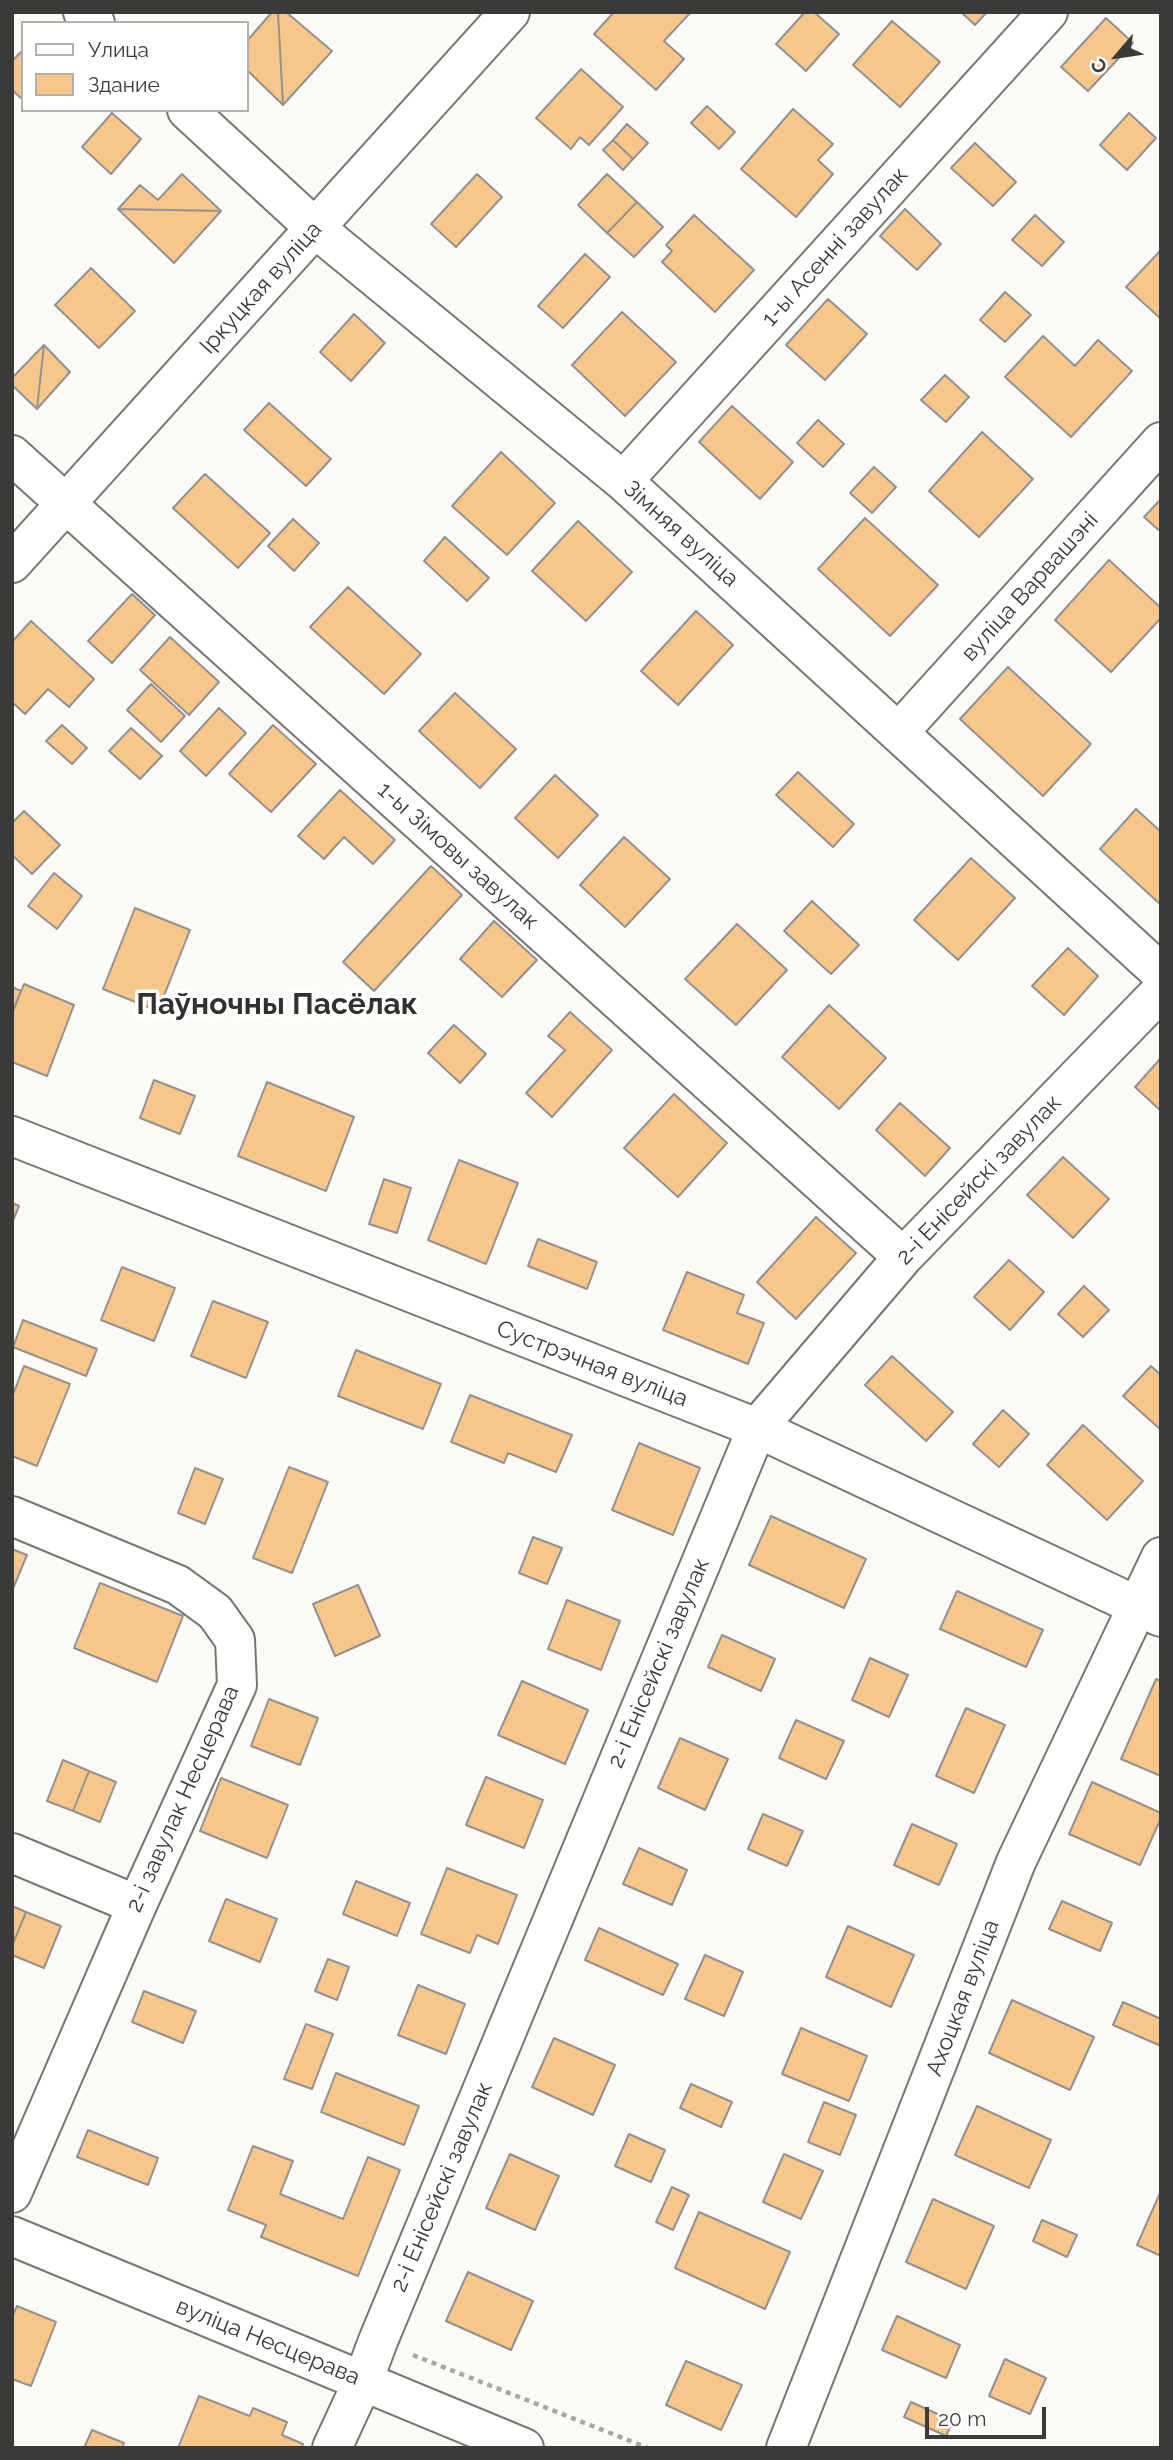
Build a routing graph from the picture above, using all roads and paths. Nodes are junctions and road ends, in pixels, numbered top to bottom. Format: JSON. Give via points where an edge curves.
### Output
{"nodes":[{"id":1,"x":510,"y":12,"type":"edge"},
{"id":2,"x":1048,"y":12,"type":"edge"},
{"id":3,"x":189,"y":112,"type":"edge"},
{"id":4,"x":315,"y":228,"type":"junction"},
{"id":5,"x":1161,"y":442,"type":"edge"},
{"id":6,"x":12,"y":455,"type":"edge"},
{"id":7,"x":623,"y":481,"type":"junction"},
{"id":8,"x":66,"y":503,"type":"junction"},
{"id":9,"x":12,"y":563,"type":"edge"},
{"id":10,"x":899,"y":732,"type":"junction"},
{"id":11,"x":1161,"y":973,"type":"edge"},
{"id":12,"x":1161,"y":991,"type":"edge"},
{"id":13,"x":12,"y":1136,"type":"edge"},
{"id":14,"x":903,"y":1257,"type":"junction"},
{"id":15,"x":757,"y":1428,"type":"junction"},
{"id":16,"x":12,"y":1516,"type":"edge"},
{"id":17,"x":1161,"y":1557,"type":"edge"},
{"id":18,"x":1148,"y":1611,"type":"edge"},
{"id":19,"x":12,"y":1853,"type":"edge"},
{"id":20,"x":137,"y":1905,"type":"junction"},
{"id":21,"x":12,"y":2193,"type":"edge"},
{"id":22,"x":12,"y":2236,"type":"edge"},
{"id":23,"x":363,"y":2381,"type":"junction"},
{"id":24,"x":332,"y":2448,"type":"edge"},
{"id":25,"x":524,"y":2448,"type":"edge"},
{"id":26,"x":786,"y":2448,"type":"edge"}],
"edges":[{"from":1,"to":4,"type":"street","name":"Іркуцкая вуліца"},
{"from":2,"to":7,"type":"street","name":"1-ы Асенні завулак"},
{"from":3,"to":4,"type":"street","name":"Зімняя вуліца"},
{"from":4,"to":7,"type":"street","name":"Зімняя вуліца"},
{"from":4,"to":8,"type":"street","name":"Іркуцкая вуліца"},
{"from":5,"to":10,"type":"street","name":"вуліца Варвашэні"},
{"from":6,"to":8,"type":"street","name":"1-ы Зімовы завулак"},
{"from":7,"to":10,"type":"street","name":"Зімняя вуліца"},
{"from":8,"to":9,"type":"street","name":"Іркуцкая вуліца"},
{"from":8,"to":14,"type":"street","name":"1-ы Зімовы завулак"},
{"from":10,"to":11,"type":"street","name":"Зімняя вуліца"},
{"from":12,"to":14,"type":"street","name":"2-і Енісейскі завулак"},
{"from":13,"to":15,"type":"street","name":"Сустрэчная вуліца"},
{"from":14,"to":15,"type":"street","name":"2-і Енісейскі завулак"},
{"from":15,"to":18,"type":"street","name":"Сустрэчная вуліца"},
{"from":15,"to":23,"type":"street","name":"2-і Енісейскі завулак"},
{"from":16,"to":20,"type":"street","name":"2-і завулак Несцерава","via":[[178,1585],[215,1612],[235,1640],[237,1685]]},
{"from":17,"to":18,"type":"street","name":"Ахоцкая вуліца"},
{"from":18,"to":26,"type":"street","name":"Ахоцкая вуліца","via":[[1016,1862]]},
{"from":19,"to":20,"type":"street"},
{"from":20,"to":21,"type":"street","name":"2-і завулак Несцерава"},
{"from":22,"to":23,"type":"street","name":"вуліца Несцерава"},
{"from":23,"to":24,"type":"street","name":"2-і Енісейскі завулак"},
{"from":23,"to":25,"type":"street","name":"вуліца Несцерава"}]}
